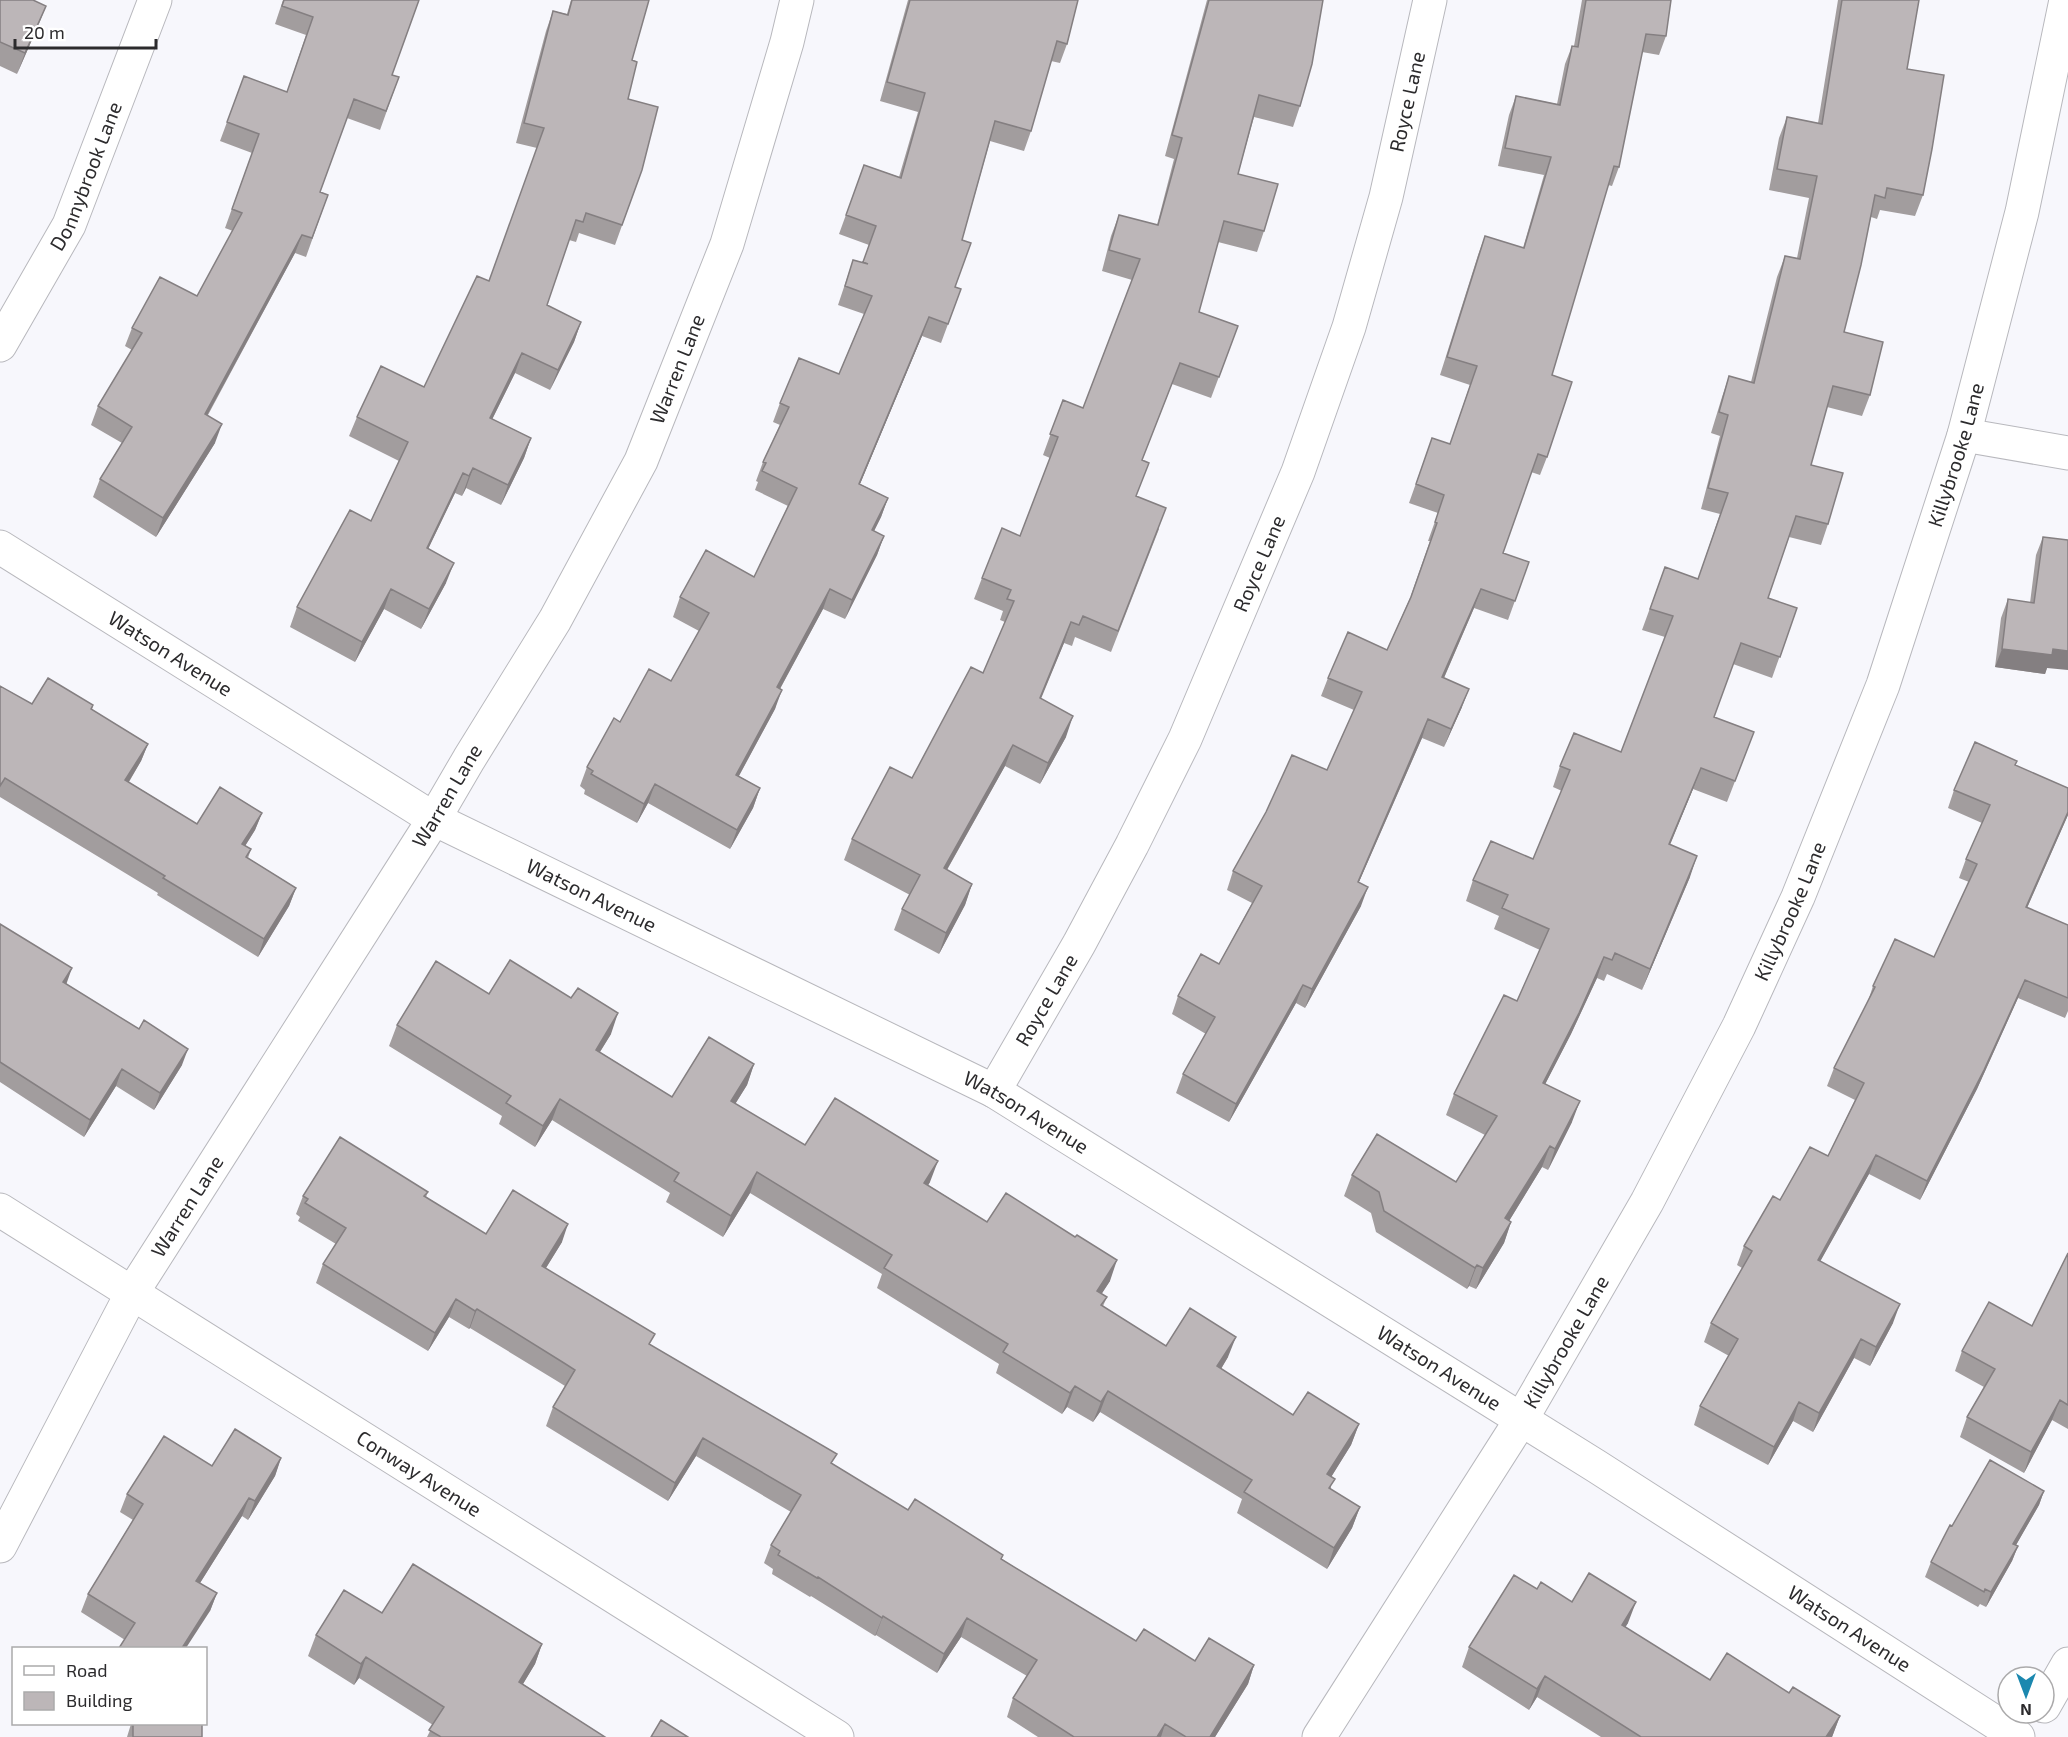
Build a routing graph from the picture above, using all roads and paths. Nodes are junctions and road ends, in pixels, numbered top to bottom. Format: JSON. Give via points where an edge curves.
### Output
{"nodes":[{"id":1,"x":155,"y":0,"type":"edge"},
{"id":2,"x":796,"y":0,"type":"edge"},
{"id":3,"x":1430,"y":0,"type":"edge"},
{"id":4,"x":2066,"y":0,"type":"edge"},
{"id":5,"x":0,"y":345,"type":"edge"},
{"id":6,"x":1964,"y":435,"type":"junction"},
{"id":7,"x":2068,"y":453,"type":"edge"},
{"id":8,"x":0,"y":547,"type":"edge"},
{"id":9,"x":435,"y":819,"type":"junction"},
{"id":10,"x":994,"y":1091,"type":"junction"},
{"id":11,"x":0,"y":1210,"type":"edge"},
{"id":12,"x":132,"y":1293,"type":"junction"},
{"id":13,"x":1521,"y":1420,"type":"junction"},
{"id":14,"x":0,"y":1546,"type":"edge"},
{"id":15,"x":2068,"y":1664,"type":"edge"},
{"id":16,"x":2056,"y":1685,"type":"edge"},
{"id":17,"x":837,"y":1737,"type":"edge"},
{"id":18,"x":1319,"y":1737,"type":"edge"},
{"id":19,"x":2018,"y":1737,"type":"edge"}],
"edges":[{"from":1,"to":5,"type":"street","name":"Donnybrook Lane","via":[[69,225]]},
{"from":2,"to":9,"type":"street","name":"Warren Lane","via":[[727,244],[641,461],[555,620]]},
{"from":3,"to":10,"type":"street","name":"Royce Lane","via":[[1386,197],[1349,327],[1298,472],[1185,739],[1079,944]]},
{"from":4,"to":6,"type":"street","name":"Killybrooke Lane","via":[[2022,212]]},
{"from":6,"to":7,"type":"street"},
{"from":6,"to":13,"type":"street","name":"Killybrooke Lane","via":[[1883,685],[1798,897],[1739,1026],[1647,1202]]},
{"from":8,"to":9,"type":"street","name":"Watson Avenue"},
{"from":9,"to":10,"type":"street","name":"Watson Avenue"},
{"from":9,"to":12,"type":"street","name":"Warren Lane"},
{"from":10,"to":13,"type":"street","name":"Watson Avenue"},
{"from":11,"to":12,"type":"street","name":"Conway Avenue"},
{"from":12,"to":14,"type":"street","name":"Warren Lane"},
{"from":12,"to":17,"type":"street","name":"Conway Avenue"},
{"from":13,"to":18,"type":"street","name":"Killybrooke Lane"},
{"from":13,"to":19,"type":"street","name":"Watson Avenue"},
{"from":15,"to":16,"type":"street"}]}
